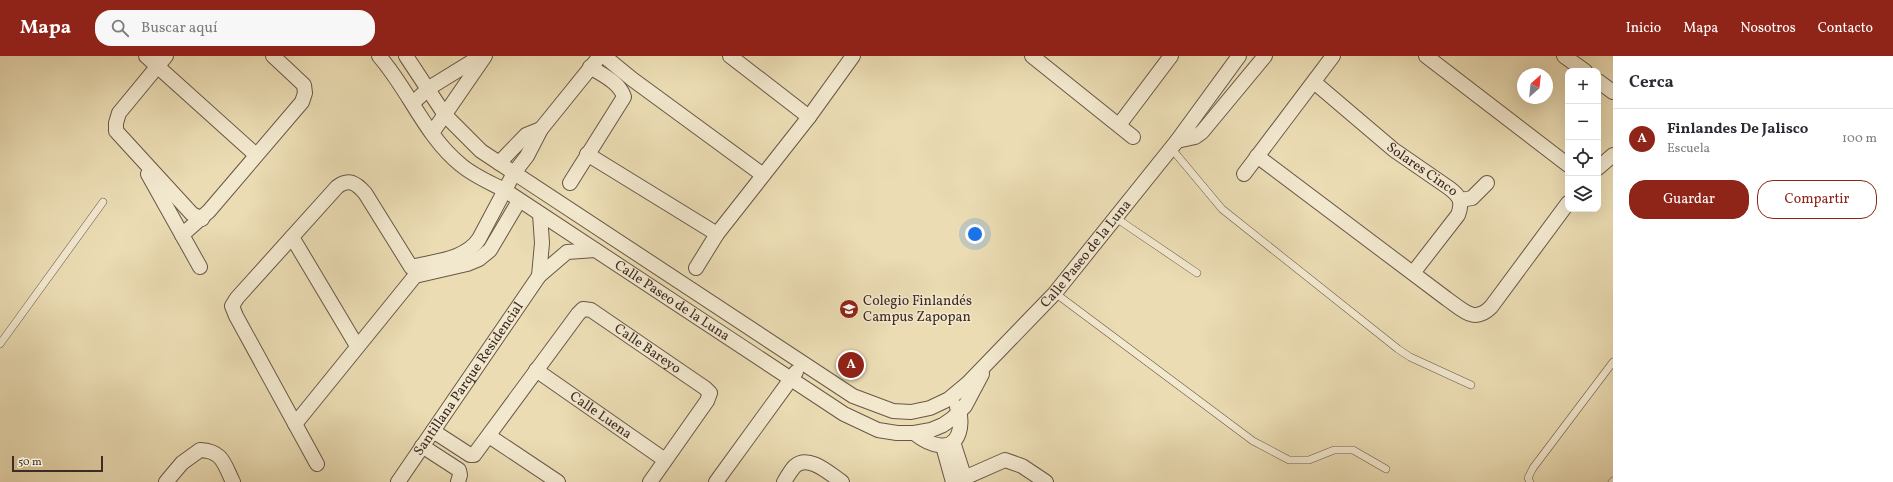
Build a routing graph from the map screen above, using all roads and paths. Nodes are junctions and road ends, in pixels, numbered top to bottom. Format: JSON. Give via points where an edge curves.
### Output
{"nodes":[{"id":1,"x":146,"y":56,"type":"edge"},
{"id":2,"x":273,"y":56,"type":"edge"},
{"id":3,"x":379,"y":56,"type":"edge"},
{"id":4,"x":406,"y":56,"type":"edge"},
{"id":5,"x":481,"y":56,"type":"edge"},
{"id":6,"x":485,"y":56,"type":"edge"},
{"id":7,"x":600,"y":56,"type":"edge"},
{"id":8,"x":604,"y":56,"type":"edge"},
{"id":9,"x":730,"y":56,"type":"edge"},
{"id":10,"x":853,"y":56,"type":"edge"},
{"id":11,"x":1032,"y":56,"type":"edge"},
{"id":12,"x":1171,"y":56,"type":"edge"},
{"id":13,"x":1238,"y":56,"type":"edge"},
{"id":14,"x":1266,"y":56,"type":"edge"},
{"id":15,"x":1333,"y":56,"type":"edge"},
{"id":16,"x":1426,"y":56,"type":"edge"},
{"id":17,"x":1564,"y":56,"type":"edge"},
{"id":18,"x":162,"y":61,"type":"edge"},
{"id":19,"x":590,"y":67,"type":"junction"},
{"id":20,"x":1581,"y":68,"type":"edge"},
{"id":21,"x":1255,"y":70,"type":"junction"},
{"id":22,"x":1314,"y":82,"type":"junction"},
{"id":23,"x":1601,"y":83,"type":"edge"},
{"id":24,"x":429,"y":88,"type":"junction"},
{"id":25,"x":1613,"y":92,"type":"edge"},
{"id":26,"x":413,"y":104,"type":"junction"},
{"id":27,"x":445,"y":115,"type":"junction"},
{"id":28,"x":809,"y":117,"type":"junction"},
{"id":29,"x":1118,"y":125,"type":"junction"},
{"id":30,"x":541,"y":129,"type":"junction"},
{"id":31,"x":432,"y":133,"type":"junction"},
{"id":32,"x":1134,"y":137,"type":"dead end"},
{"id":33,"x":1174,"y":145,"type":"junction"},
{"id":34,"x":138,"y":154,"type":"junction"},
{"id":35,"x":587,"y":154,"type":"junction"},
{"id":36,"x":256,"y":155,"type":"junction"},
{"id":37,"x":1613,"y":155,"type":"edge"},
{"id":38,"x":1257,"y":156,"type":"junction"},
{"id":39,"x":498,"y":162,"type":"junction"},
{"id":40,"x":1565,"y":163,"type":"edge"},
{"id":41,"x":1601,"y":165,"type":"edge"},
{"id":42,"x":514,"y":173,"type":"junction"},
{"id":43,"x":1244,"y":174,"type":"dead end"},
{"id":44,"x":763,"y":175,"type":"junction"},
{"id":45,"x":570,"y":183,"type":"dead end"},
{"id":46,"x":1487,"y":183,"type":"dead end"},
{"id":47,"x":506,"y":191,"type":"junction"},
{"id":48,"x":1461,"y":200,"type":"junction"},
{"id":49,"x":519,"y":201,"type":"junction"},
{"id":50,"x":103,"y":202,"type":"dead end"},
{"id":51,"x":1565,"y":207,"type":"edge"},
{"id":52,"x":540,"y":214,"type":"junction"},
{"id":53,"x":1116,"y":218,"type":"junction"},
{"id":54,"x":202,"y":219,"type":"junction"},
{"id":55,"x":717,"y":234,"type":"junction"},
{"id":56,"x":182,"y":235,"type":"junction"},
{"id":57,"x":292,"y":237,"type":"junction"},
{"id":58,"x":595,"y":250,"type":"junction"},
{"id":59,"x":200,"y":267,"type":"dead end"},
{"id":60,"x":696,"y":268,"type":"dead end"},
{"id":61,"x":1197,"y":273,"type":"dead end"},
{"id":62,"x":1413,"y":273,"type":"junction"},
{"id":63,"x":539,"y":276,"type":"junction"},
{"id":64,"x":684,"y":284,"type":"junction"},
{"id":65,"x":1055,"y":292,"type":"junction"},
{"id":66,"x":672,"y":301,"type":"junction"},
{"id":67,"x":0,"y":344,"type":"edge"},
{"id":68,"x":357,"y":346,"type":"junction"},
{"id":69,"x":803,"y":362,"type":"junction"},
{"id":70,"x":989,"y":362,"type":"junction"},
{"id":71,"x":1613,"y":362,"type":"edge"},
{"id":72,"x":536,"y":370,"type":"junction"},
{"id":73,"x":791,"y":379,"type":"junction"},
{"id":74,"x":1471,"y":385,"type":"dead end"},
{"id":75,"x":949,"y":399,"type":"junction"},
{"id":76,"x":960,"y":412,"type":"junction"},
{"id":77,"x":295,"y":424,"type":"junction"},
{"id":78,"x":432,"y":431,"type":"junction"},
{"id":79,"x":914,"y":433,"type":"junction"},
{"id":80,"x":489,"y":436,"type":"junction"},
{"id":81,"x":948,"y":444,"type":"junction"},
{"id":82,"x":422,"y":446,"type":"junction"},
{"id":83,"x":665,"y":460,"type":"junction"},
{"id":84,"x":317,"y":464,"type":"dead end"},
{"id":85,"x":1386,"y":469,"type":"dead end"},
{"id":86,"x":458,"y":476,"type":"edge"},
{"id":87,"x":960,"y":481,"type":"edge"},
{"id":88,"x":166,"y":482,"type":"edge"},
{"id":89,"x":233,"y":482,"type":"edge"},
{"id":90,"x":398,"y":482,"type":"edge"},
{"id":91,"x":558,"y":482,"type":"edge"},
{"id":92,"x":650,"y":482,"type":"edge"},
{"id":93,"x":716,"y":482,"type":"edge"},
{"id":94,"x":784,"y":482,"type":"edge"},
{"id":95,"x":842,"y":482,"type":"edge"},
{"id":96,"x":1046,"y":482,"type":"edge"},
{"id":97,"x":1530,"y":482,"type":"edge"}],
"edges":[{"from":1,"to":18,"type":"street"},
{"from":2,"to":36,"type":"street","via":[[304,85],[305,93],[302,102]]},
{"from":3,"to":26,"type":"street","name":"Calle Paseo de la Luna","via":[[394,73]]},
{"from":4,"to":24,"type":"street","name":"Calle Paseo de la Luna"},
{"from":5,"to":24,"type":"street"},
{"from":6,"to":27,"type":"street"},
{"from":7,"to":19,"type":"street"},
{"from":8,"to":44,"type":"street"},
{"from":9,"to":28,"type":"street"},
{"from":10,"to":28,"type":"street"},
{"from":11,"to":29,"type":"street"},
{"from":12,"to":29,"type":"street"},
{"from":13,"to":21,"type":"street"},
{"from":13,"to":33,"type":"street","name":"Calle Paseo de la Luna"},
{"from":14,"to":21,"type":"street"},
{"from":15,"to":22,"type":"street"},
{"from":16,"to":40,"type":"street"},
{"from":17,"to":20,"type":"street"},
{"from":18,"to":34,"type":"street","via":[[119,113],[116,122],[116,131]]},
{"from":18,"to":36,"type":"street"},
{"from":19,"to":30,"type":"street"},
{"from":19,"to":35,"type":"street","via":[[618,86],[624,97]]},
{"from":21,"to":33,"type":"street","via":[[1202,132]]},
{"from":22,"to":38,"type":"street"},
{"from":22,"to":48,"type":"street","name":"Solares Cinco","via":[[1394,150],[1449,188]]},
{"from":23,"to":25,"type":"street"},
{"from":24,"to":26,"type":"street"},
{"from":24,"to":27,"type":"street","name":"Calle Paseo de la Luna"},
{"from":26,"to":31,"type":"street","name":"Calle Paseo de la Luna"},
{"from":27,"to":31,"type":"street"},
{"from":27,"to":39,"type":"street","name":"Calle Paseo de la Luna","via":[[481,151]]},
{"from":28,"to":44,"type":"street"},
{"from":29,"to":32,"type":"street"},
{"from":30,"to":39,"type":"street","via":[[526,135]]},
{"from":30,"to":42,"type":"street","via":[[527,156]]},
{"from":31,"to":47,"type":"street","name":"Calle Paseo de la Luna","via":[[461,166]]},
{"from":33,"to":53,"type":"street","name":"Calle Paseo de la Luna"},
{"from":33,"to":74,"type":"lane","via":[[1222,209],[1410,357]]},
{"from":34,"to":54,"type":"street","via":[[192,214]]},
{"from":34,"to":56,"type":"street"},
{"from":35,"to":45,"type":"street"},
{"from":35,"to":55,"type":"street"},
{"from":36,"to":54,"type":"street"},
{"from":37,"to":41,"type":"street"},
{"from":38,"to":43,"type":"street"},
{"from":38,"to":62,"type":"street"},
{"from":39,"to":42,"type":"street","name":"Calle Paseo de la Luna"},
{"from":42,"to":47,"type":"street"},
{"from":42,"to":64,"type":"street","name":"Calle Paseo de la Luna"},
{"from":44,"to":55,"type":"street"},
{"from":46,"to":48,"type":"street","via":[[1472,198]]},
{"from":47,"to":49,"type":"street","name":"Calle Paseo de la Luna"},
{"from":47,"to":57,"type":"street","via":[[473,247],[464,254],[411,267],[366,193],[358,184],[350,181],[337,187]]},
{"from":48,"to":62,"type":"street","name":"Solares Cinco","via":[[1458,215]]},
{"from":49,"to":52,"type":"street","name":"Calle Paseo de la Luna"},
{"from":49,"to":68,"type":"street","via":[[490,250],[467,264],[415,276]]},
{"from":50,"to":67,"type":"lane"},
{"from":51,"to":62,"type":"street","via":[[1484,314],[1478,316],[1464,311]]},
{"from":52,"to":58,"type":"street","name":"Calle Paseo de la Luna"},
{"from":52,"to":63,"type":"street","via":[[542,243]]},
{"from":53,"to":61,"type":"lane"},
{"from":53,"to":65,"type":"street","name":"Calle Paseo de la Luna"},
{"from":54,"to":56,"type":"street"},
{"from":55,"to":60,"type":"street"},
{"from":56,"to":59,"type":"street"},
{"from":57,"to":68,"type":"street"},
{"from":57,"to":77,"type":"street","via":[[232,306]]},
{"from":58,"to":63,"type":"street","via":[[567,252]]},
{"from":58,"to":66,"type":"street","name":"Calle Paseo de la Luna"},
{"from":63,"to":78,"type":"street","name":"Santillana Parque Residencial"},
{"from":64,"to":66,"type":"street"},
{"from":64,"to":69,"type":"street","name":"Calle Paseo de la Luna"},
{"from":65,"to":70,"type":"street","name":"Calle Paseo de la Luna"},
{"from":65,"to":85,"type":"lane","via":[[1253,441],[1290,460],[1309,460],[1334,450],[1353,450]]},
{"from":66,"to":73,"type":"street","name":"Calle Paseo de la Luna"},
{"from":68,"to":77,"type":"street"},
{"from":69,"to":73,"type":"street"},
{"from":69,"to":75,"type":"street","name":"Calle Paseo de la Luna","via":[[853,396],[893,411],[911,412],[930,408]]},
{"from":70,"to":75,"type":"street","name":"Calle Paseo de la Luna"},
{"from":70,"to":76,"type":"street","name":"Calle Paseo de la Luna"},
{"from":71,"to":97,"type":"lane","via":[[1532,468],[1528,478]]},
{"from":72,"to":80,"type":"street"},
{"from":72,"to":83,"type":"street","name":"Calle Luena"},
{"from":72,"to":83,"type":"street","name":"Calle Bareyo","via":[[583,309],[591,310],[705,388],[710,393],[707,401]]},
{"from":73,"to":79,"type":"street","name":"Calle Paseo de la Luna","via":[[860,423],[878,430]]},
{"from":73,"to":93,"type":"street"},
{"from":75,"to":76,"type":"street"},
{"from":76,"to":79,"type":"street","name":"Calle Paseo de la Luna","via":[[943,425]]},
{"from":76,"to":81,"type":"street","via":[[959,434]]},
{"from":77,"to":84,"type":"street"},
{"from":78,"to":80,"type":"street","via":[[470,455],[477,452]]},
{"from":78,"to":82,"type":"street","name":"Santillana Parque Residencial"},
{"from":79,"to":81,"type":"street","via":[[929,443]]},
{"from":80,"to":91,"type":"street"},
{"from":81,"to":87,"type":"street"},
{"from":82,"to":86,"type":"street"},
{"from":82,"to":90,"type":"street","name":"Santillana Parque Residencial"},
{"from":83,"to":92,"type":"street"},
{"from":87,"to":96,"type":"street","via":[[1005,460],[1022,466]]},
{"from":88,"to":89,"type":"street","via":[[188,458],[200,450],[209,450],[219,455]]},
{"from":94,"to":95,"type":"street","via":[[795,466],[804,462],[811,462]]}]}
